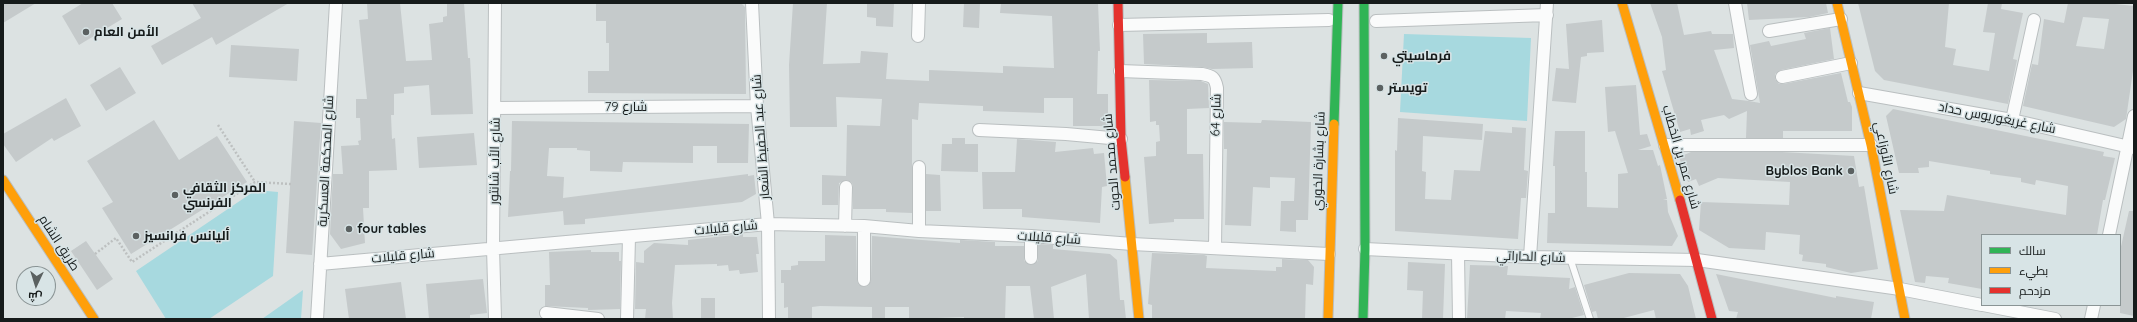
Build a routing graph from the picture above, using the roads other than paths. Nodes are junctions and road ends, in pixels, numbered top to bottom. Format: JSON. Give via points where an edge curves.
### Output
{"nodes":[{"id":1,"x":336,"y":3,"type":"edge"},
{"id":2,"x":495,"y":3,"type":"edge"},
{"id":3,"x":752,"y":3,"type":"edge"},
{"id":4,"x":919,"y":3,"type":"edge"},
{"id":5,"x":1118,"y":3,"type":"edge"},
{"id":6,"x":1329,"y":3,"type":"edge"},
{"id":7,"x":1338,"y":3,"type":"edge"},
{"id":8,"x":1364,"y":3,"type":"edge"},
{"id":9,"x":1622,"y":3,"type":"edge"},
{"id":10,"x":1735,"y":3,"type":"edge"},
{"id":11,"x":1837,"y":3,"type":"edge"},
{"id":12,"x":1376,"y":9,"type":"dead end"},
{"id":13,"x":1547,"y":9,"type":"edge"},
{"id":14,"x":1841,"y":19,"type":"junction"},
{"id":15,"x":1329,"y":20,"type":"junction"},
{"id":16,"x":2034,"y":20,"type":"dead end"},
{"id":17,"x":1119,"y":25,"type":"junction"},
{"id":18,"x":1376,"y":25,"type":"joint"},
{"id":19,"x":1769,"y":31,"type":"dead end"},
{"id":20,"x":918,"y":36,"type":"dead end"},
{"id":21,"x":1374,"y":54,"type":"dead end"},
{"id":22,"x":1851,"y":63,"type":"junction"},
{"id":23,"x":1120,"y":71,"type":"junction"},
{"id":24,"x":1782,"y":77,"type":"dead end"},
{"id":25,"x":1859,"y":93,"type":"junction"},
{"id":26,"x":1751,"y":94,"type":"dead end"},
{"id":27,"x":757,"y":106,"type":"junction"},
{"id":28,"x":495,"y":108,"type":"junction"},
{"id":29,"x":2134,"y":116,"type":"edge"},
{"id":30,"x":2012,"y":120,"type":"junction"},
{"id":31,"x":979,"y":130,"type":"dead end"},
{"id":32,"x":1121,"y":139,"type":"junction"},
{"id":33,"x":1332,"y":145,"type":"junction"},
{"id":34,"x":1665,"y":145,"type":"junction"},
{"id":35,"x":1870,"y":145,"type":"junction"},
{"id":36,"x":2131,"y":147,"type":"edge"},
{"id":37,"x":1365,"y":161,"type":"junction"},
{"id":38,"x":919,"y":167,"type":"dead end"},
{"id":39,"x":3,"y":180,"type":"edge"},
{"id":40,"x":846,"y":187,"type":"dead end"},
{"id":41,"x":768,"y":224,"type":"junction"},
{"id":42,"x":846,"y":226,"type":"junction"},
{"id":43,"x":864,"y":226,"type":"junction"},
{"id":44,"x":919,"y":231,"type":"junction"},
{"id":45,"x":2109,"y":234,"type":"edge"},
{"id":46,"x":1031,"y":236,"type":"junction"},
{"id":47,"x":629,"y":237,"type":"junction"},
{"id":48,"x":1132,"y":244,"type":"junction"},
{"id":49,"x":493,"y":248,"type":"junction"},
{"id":50,"x":1215,"y":248,"type":"junction"},
{"id":51,"x":1365,"y":249,"type":"junction"},
{"id":52,"x":1329,"y":254,"type":"junction"},
{"id":53,"x":1458,"y":254,"type":"junction"},
{"id":54,"x":1530,"y":257,"type":"junction"},
{"id":55,"x":1031,"y":258,"type":"dead end"},
{"id":56,"x":1570,"y":258,"type":"junction"},
{"id":57,"x":1697,"y":260,"type":"junction"},
{"id":58,"x":320,"y":264,"type":"junction"},
{"id":59,"x":864,"y":280,"type":"dead end"},
{"id":60,"x":1900,"y":289,"type":"junction"},
{"id":61,"x":1981,"y":305,"type":"edge"},
{"id":62,"x":1987,"y":306,"type":"edge"},
{"id":63,"x":2094,"y":306,"type":"edge"},
{"id":64,"x":546,"y":313,"type":"dead end"},
{"id":65,"x":94,"y":319,"type":"edge"},
{"id":66,"x":317,"y":319,"type":"edge"},
{"id":67,"x":495,"y":319,"type":"edge"},
{"id":68,"x":598,"y":319,"type":"edge"},
{"id":69,"x":627,"y":319,"type":"edge"},
{"id":70,"x":769,"y":319,"type":"edge"},
{"id":71,"x":1139,"y":319,"type":"edge"},
{"id":72,"x":1328,"y":319,"type":"edge"},
{"id":73,"x":1363,"y":319,"type":"edge"},
{"id":74,"x":1459,"y":319,"type":"edge"},
{"id":75,"x":1590,"y":319,"type":"edge"},
{"id":76,"x":1712,"y":319,"type":"edge"},
{"id":77,"x":1905,"y":319,"type":"edge"},
{"id":78,"x":2055,"y":319,"type":"edge"},
{"id":79,"x":2091,"y":319,"type":"edge"}],
"edges":[{"from":1,"to":58,"type":"street","name":"شارع المحكمة العسكرية"},
{"from":2,"to":28,"type":"street","name":"شارع الأب شانتور"},
{"from":3,"to":27,"type":"street","name":"شارع عبد الحفيظ الشعار"},
{"from":4,"to":20,"type":"street"},
{"from":5,"to":17,"type":"street","name":"شارع محمد الحوت"},
{"from":6,"to":15,"type":"street"},
{"from":7,"to":33,"type":"street","name":"شارع بشارة الخوري"},
{"from":8,"to":37,"type":"street"},
{"from":9,"to":34,"type":"street","name":"شارع عمر بن الخطاب"},
{"from":10,"to":26,"type":"street"},
{"from":11,"to":14,"type":"street","name":"شارع الأوزاعي"},
{"from":12,"to":18,"type":"street"},
{"from":13,"to":18,"type":"street"},
{"from":13,"to":54,"type":"street"},
{"from":14,"to":19,"type":"street"},
{"from":14,"to":22,"type":"street","name":"شارع الأوزاعي"},
{"from":15,"to":17,"type":"street"},
{"from":15,"to":33,"type":"street","via":[[1327,117]]},
{"from":16,"to":30,"type":"street"},
{"from":17,"to":23,"type":"street","name":"شارع محمد الحوت"},
{"from":21,"to":37,"type":"street","via":[[1372,108]]},
{"from":22,"to":24,"type":"street"},
{"from":22,"to":25,"type":"street","name":"شارع الأوزاعي"},
{"from":23,"to":32,"type":"street","name":"شارع محمد الحوت"},
{"from":23,"to":50,"type":"street","name":"شارع 64","via":[[1202,74],[1215,79]]},
{"from":25,"to":30,"type":"street","name":"شارع غريغوريوس حداد"},
{"from":25,"to":35,"type":"street","name":"شارع الأوزاعي"},
{"from":27,"to":28,"type":"street","name":"شارع 79"},
{"from":27,"to":41,"type":"street","name":"شارع عبد الحفيظ الشعار"},
{"from":28,"to":49,"type":"street","name":"شارع الأب شانتور"},
{"from":29,"to":36,"type":"street"},
{"from":30,"to":36,"type":"street","name":"شارع غريغوريوس حداد"},
{"from":31,"to":32,"type":"street"},
{"from":32,"to":48,"type":"street","name":"شارع محمد الحوت"},
{"from":33,"to":52,"type":"street","name":"شارع بشارة الخوري"},
{"from":34,"to":35,"type":"street"},
{"from":34,"to":57,"type":"street","name":"شارع عمر بن الخطاب"},
{"from":35,"to":60,"type":"street","name":"شارع الأوزاعي"},
{"from":36,"to":45,"type":"street"},
{"from":37,"to":51,"type":"street"},
{"from":38,"to":44,"type":"street"},
{"from":39,"to":65,"type":"street","name":"طريق الشام"},
{"from":40,"to":42,"type":"street"},
{"from":41,"to":42,"type":"street","name":"شارع قليلات"},
{"from":41,"to":47,"type":"street","name":"شارع قليلات"},
{"from":41,"to":70,"type":"street","name":"شارع عبد الحفيظ الشعار"},
{"from":42,"to":43,"type":"street","name":"شارع قليلات"},
{"from":43,"to":44,"type":"street","name":"شارع قليلات"},
{"from":43,"to":59,"type":"street"},
{"from":44,"to":46,"type":"street","name":"شارع قليلات"},
{"from":46,"to":48,"type":"street","name":"شارع قليلات"},
{"from":46,"to":55,"type":"street"},
{"from":47,"to":49,"type":"street","name":"شارع قليلات"},
{"from":47,"to":69,"type":"street"},
{"from":48,"to":50,"type":"street"},
{"from":48,"to":71,"type":"street","name":"شارع محمد الحوت"},
{"from":49,"to":58,"type":"street","name":"شارع قليلات"},
{"from":49,"to":67,"type":"street","name":"شارع الأب شانتور"},
{"from":50,"to":52,"type":"street"},
{"from":51,"to":53,"type":"street","name":"شارع الحاراتي"},
{"from":51,"to":73,"type":"street"},
{"from":52,"to":72,"type":"street","name":"شارع بشارة الخوري"},
{"from":53,"to":54,"type":"street","name":"شارع الحاراتي"},
{"from":53,"to":74,"type":"street"},
{"from":54,"to":56,"type":"street","name":"شارع الحاراتي"},
{"from":56,"to":57,"type":"street","name":"شارع الحاراتي"},
{"from":56,"to":75,"type":"lane"},
{"from":57,"to":60,"type":"street","name":"شارع الحاراتي"},
{"from":57,"to":76,"type":"street","name":"شارع عمر بن الخطاب"},
{"from":58,"to":66,"type":"street","name":"شارع المحكمة العسكرية"},
{"from":60,"to":61,"type":"street","name":"شارع الحاراتي"},
{"from":60,"to":77,"type":"street","name":"شارع الأوزاعي"},
{"from":62,"to":78,"type":"street","name":"شارع الحاراتي"},
{"from":63,"to":79,"type":"street"},
{"from":64,"to":68,"type":"street"}]}
